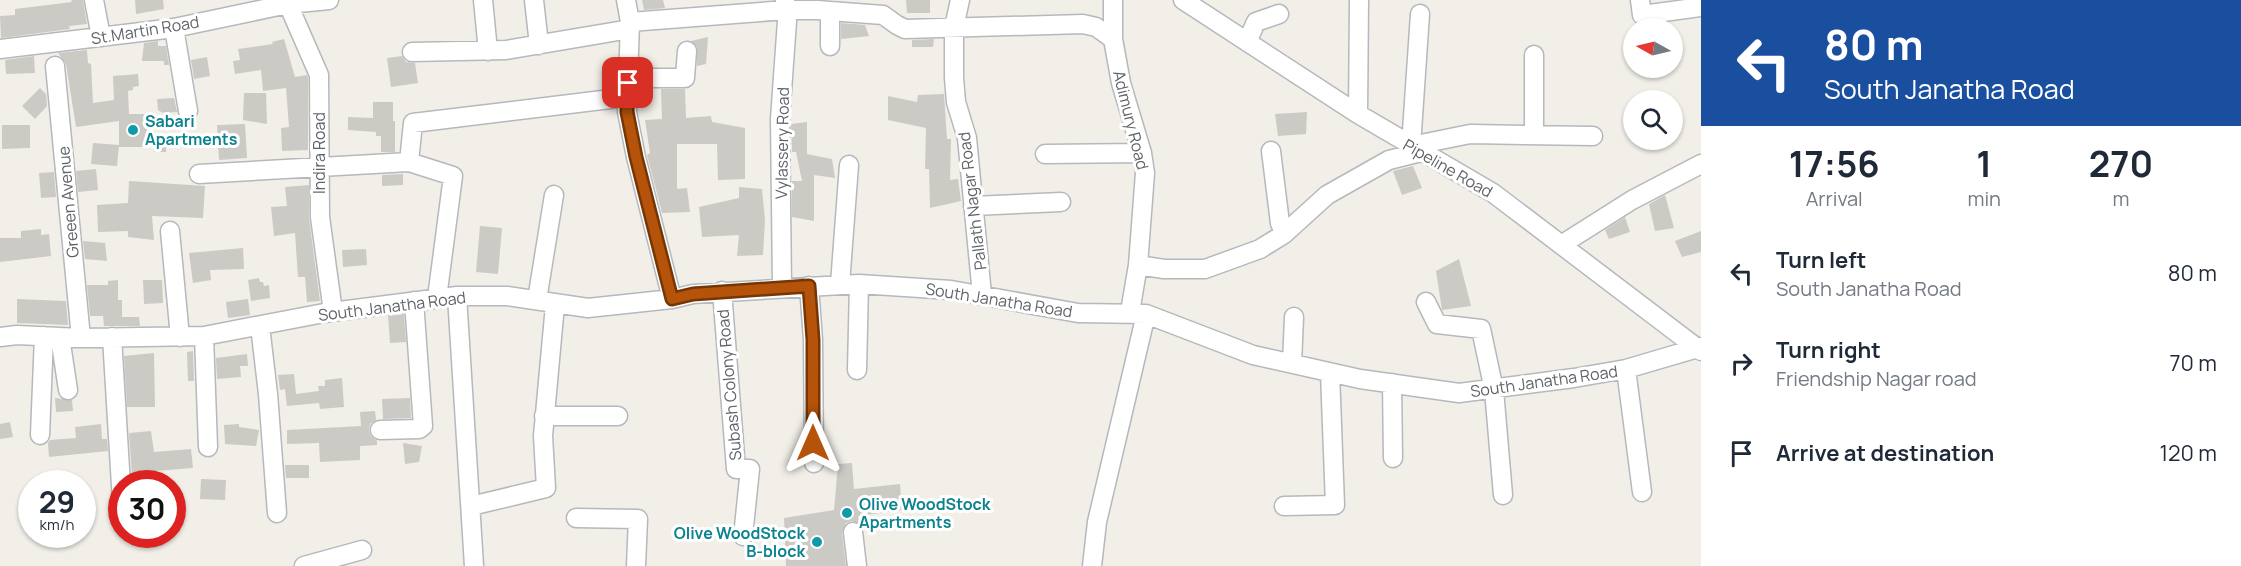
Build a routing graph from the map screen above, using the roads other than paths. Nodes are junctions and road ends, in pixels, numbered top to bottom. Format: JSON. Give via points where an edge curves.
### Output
{"nodes":[{"id":1,"x":94,"y":0,"type":"edge"},
{"id":2,"x":329,"y":0,"type":"edge"},
{"id":3,"x":483,"y":0,"type":"edge"},
{"id":4,"x":534,"y":0,"type":"edge"},
{"id":5,"x":626,"y":0,"type":"edge"},
{"id":6,"x":960,"y":0,"type":"edge"},
{"id":7,"x":1113,"y":0,"type":"edge"},
{"id":8,"x":1183,"y":0,"type":"edge"},
{"id":9,"x":1359,"y":0,"type":"edge"},
{"id":10,"x":1640,"y":0,"type":"edge"},
{"id":11,"x":286,"y":2,"type":"edge"},
{"id":12,"x":786,"y":5,"type":"edge"},
{"id":13,"x":1664,"y":6,"type":"edge"},
{"id":14,"x":1701,"y":7,"type":"edge"},
{"id":15,"x":1207,"y":8,"type":"edge"},
{"id":16,"x":830,"y":11,"type":"junction"},
{"id":17,"x":1279,"y":14,"type":"dead end"},
{"id":18,"x":1420,"y":14,"type":"dead end"},
{"id":19,"x":630,"y":26,"type":"junction"},
{"id":20,"x":954,"y":27,"type":"junction"},
{"id":21,"x":174,"y":28,"type":"junction"},
{"id":22,"x":101,"y":37,"type":"junction"},
{"id":23,"x":1113,"y":39,"type":"junction"},
{"id":24,"x":1247,"y":42,"type":"junction"},
{"id":25,"x":539,"y":45,"type":"junction"},
{"id":26,"x":830,"y":46,"type":"dead end"},
{"id":27,"x":0,"y":49,"type":"edge"},
{"id":28,"x":488,"y":51,"type":"junction"},
{"id":29,"x":687,"y":51,"type":"dead end"},
{"id":30,"x":412,"y":52,"type":"dead end"},
{"id":31,"x":1534,"y":55,"type":"dead end"},
{"id":32,"x":55,"y":66,"type":"dead end"},
{"id":33,"x":628,"y":90,"type":"junction"},
{"id":34,"x":188,"y":111,"type":"dead end"},
{"id":35,"x":1359,"y":114,"type":"junction"},
{"id":36,"x":1534,"y":135,"type":"junction"},
{"id":37,"x":1593,"y":136,"type":"dead end"},
{"id":38,"x":1416,"y":149,"type":"junction"},
{"id":39,"x":1271,"y":151,"type":"dead end"},
{"id":40,"x":1142,"y":153,"type":"junction"},
{"id":41,"x":1045,"y":154,"type":"dead end"},
{"id":42,"x":409,"y":162,"type":"junction"},
{"id":43,"x":1701,"y":164,"type":"edge"},
{"id":44,"x":849,"y":165,"type":"dead end"},
{"id":45,"x":319,"y":167,"type":"junction"},
{"id":46,"x":199,"y":174,"type":"dead end"},
{"id":47,"x":554,"y":195,"type":"dead end"},
{"id":48,"x":1061,"y":202,"type":"dead end"},
{"id":49,"x":973,"y":206,"type":"junction"},
{"id":50,"x":170,"y":231,"type":"dead end"},
{"id":51,"x":1284,"y":234,"type":"junction"},
{"id":52,"x":1561,"y":245,"type":"junction"},
{"id":53,"x":1138,"y":265,"type":"junction"},
{"id":54,"x":840,"y":284,"type":"junction"},
{"id":55,"x":859,"y":284,"type":"junction"},
{"id":56,"x":809,"y":286,"type":"junction"},
{"id":57,"x":782,"y":287,"type":"junction"},
{"id":58,"x":722,"y":291,"type":"junction"},
{"id":59,"x":457,"y":296,"type":"junction"},
{"id":60,"x":982,"y":296,"type":"junction"},
{"id":61,"x":437,"y":298,"type":"junction"},
{"id":62,"x":672,"y":299,"type":"junction"},
{"id":63,"x":537,"y":300,"type":"junction"},
{"id":64,"x":414,"y":301,"type":"junction"},
{"id":65,"x":1426,"y":302,"type":"dead end"},
{"id":66,"x":555,"y":305,"type":"junction"},
{"id":67,"x":333,"y":312,"type":"junction"},
{"id":68,"x":1138,"y":313,"type":"junction"},
{"id":69,"x":1294,"y":317,"type":"dead end"},
{"id":70,"x":260,"y":326,"type":"junction"},
{"id":71,"x":52,"y":336,"type":"junction"},
{"id":72,"x":204,"y":336,"type":"junction"},
{"id":73,"x":0,"y":337,"type":"edge"},
{"id":74,"x":112,"y":337,"type":"junction"},
{"id":75,"x":180,"y":337,"type":"junction"},
{"id":76,"x":81,"y":338,"type":"junction"},
{"id":77,"x":1700,"y":349,"type":"edge"},
{"id":78,"x":1292,"y":364,"type":"junction"},
{"id":79,"x":1626,"y":369,"type":"junction"},
{"id":80,"x":857,"y":370,"type":"dead end"},
{"id":81,"x":1330,"y":373,"type":"junction"},
{"id":82,"x":1392,"y":383,"type":"junction"},
{"id":83,"x":68,"y":390,"type":"dead end"},
{"id":84,"x":1494,"y":390,"type":"junction"},
{"id":85,"x":618,"y":416,"type":"dead end"},
{"id":86,"x":544,"y":417,"type":"junction"},
{"id":87,"x":380,"y":430,"type":"dead end"},
{"id":88,"x":40,"y":435,"type":"dead end"},
{"id":89,"x":208,"y":447,"type":"dead end"},
{"id":90,"x":1392,"y":458,"type":"dead end"},
{"id":91,"x":814,"y":464,"type":"dead end"},
{"id":92,"x":120,"y":470,"type":"edge"},
{"id":93,"x":1642,"y":492,"type":"dead end"},
{"id":94,"x":1503,"y":495,"type":"dead end"},
{"id":95,"x":471,"y":506,"type":"junction"},
{"id":96,"x":1284,"y":506,"type":"dead end"},
{"id":97,"x":276,"y":513,"type":"dead end"},
{"id":98,"x":576,"y":518,"type":"dead end"},
{"id":99,"x":853,"y":532,"type":"dead end"},
{"id":100,"x":742,"y":536,"type":"dead end"},
{"id":101,"x":362,"y":550,"type":"dead end"},
{"id":102,"x":304,"y":566,"type":"edge"},
{"id":103,"x":474,"y":566,"type":"edge"},
{"id":104,"x":636,"y":566,"type":"edge"},
{"id":105,"x":857,"y":566,"type":"edge"},
{"id":106,"x":1092,"y":566,"type":"edge"}],
"edges":[{"from":1,"to":22,"type":"street"},
{"from":2,"to":11,"type":"street","name":"St.Martin Road"},
{"from":3,"to":28,"type":"street"},
{"from":4,"to":25,"type":"street"},
{"from":5,"to":19,"type":"street"},
{"from":6,"to":20,"type":"street","name":"Pallath Nagar Road"},
{"from":7,"to":23,"type":"street","name":"Adimury Road"},
{"from":8,"to":15,"type":"street","name":"Pipeline Road"},
{"from":9,"to":35,"type":"street"},
{"from":10,"to":13,"type":"street","via":[[1642,15]]},
{"from":11,"to":21,"type":"street","name":"St.Martin Road"},
{"from":11,"to":45,"type":"street","name":"Indira Road","via":[[319,75]]},
{"from":12,"to":16,"type":"street"},
{"from":12,"to":19,"type":"street"},
{"from":12,"to":57,"type":"street","name":"Vylassery Road","via":[[780,119]]},
{"from":13,"to":14,"type":"street"},
{"from":15,"to":24,"type":"street","name":"Pipeline Road"},
{"from":16,"to":20,"type":"street","via":[[883,15],[905,28]]},
{"from":16,"to":26,"type":"street"},
{"from":17,"to":24,"type":"street","via":[[1256,22]]},
{"from":18,"to":38,"type":"street"},
{"from":19,"to":25,"type":"street"},
{"from":19,"to":33,"type":"street"},
{"from":20,"to":23,"type":"street","via":[[1083,24],[1096,27]]},
{"from":20,"to":49,"type":"street","name":"Pallath Nagar Road","via":[[956,102],[967,138]]},
{"from":21,"to":22,"type":"street","name":"St.Martin Road"},
{"from":21,"to":34,"type":"street"},
{"from":22,"to":27,"type":"street","name":"St.Martin Road"},
{"from":23,"to":40,"type":"street","name":"Adimury Road"},
{"from":24,"to":35,"type":"street","name":"Pipeline Road"},
{"from":25,"to":28,"type":"street"},
{"from":28,"to":30,"type":"street"},
{"from":29,"to":33,"type":"street","via":[[685,78],[647,78]]},
{"from":31,"to":36,"type":"street"},
{"from":32,"to":76,"type":"street","name":"Greeen Avenue"},
{"from":33,"to":42,"type":"street","via":[[413,123]]},
{"from":33,"to":62,"type":"street","via":[[627,112],[636,157]]},
{"from":35,"to":38,"type":"street","name":"Pipeline Road"},
{"from":36,"to":37,"type":"street"},
{"from":36,"to":38,"type":"street","via":[[1470,134]]},
{"from":38,"to":51,"type":"street","via":[[1327,195]]},
{"from":38,"to":52,"type":"street","name":"Pipeline Road","via":[[1493,193]]},
{"from":39,"to":51,"type":"street"},
{"from":40,"to":41,"type":"street"},
{"from":40,"to":53,"type":"street","name":"Adimury Road","via":[[1145,173]]},
{"from":42,"to":45,"type":"street"},
{"from":42,"to":61,"type":"street","via":[[453,176]]},
{"from":43,"to":52,"type":"street","via":[[1632,200]]},
{"from":44,"to":54,"type":"street"},
{"from":45,"to":46,"type":"street"},
{"from":45,"to":67,"type":"street","name":"Indira Road","via":[[320,218]]},
{"from":47,"to":63,"type":"street"},
{"from":48,"to":49,"type":"street"},
{"from":49,"to":60,"type":"street","name":"Pallath Nagar Road"},
{"from":50,"to":75,"type":"street"},
{"from":51,"to":53,"type":"street","via":[[1260,249],[1205,269]]},
{"from":52,"to":77,"type":"street","name":"Pipeline Road"},
{"from":53,"to":68,"type":"street","name":"Adimury Road"},
{"from":54,"to":55,"type":"street","name":"South Janatha Road"},
{"from":54,"to":56,"type":"street","name":"South Janatha Road"},
{"from":55,"to":60,"type":"street","name":"South Janatha Road"},
{"from":55,"to":80,"type":"street"},
{"from":56,"to":57,"type":"street","name":"South Janatha Road"},
{"from":56,"to":91,"type":"street"},
{"from":57,"to":58,"type":"street","name":"South Janatha Road"},
{"from":58,"to":62,"type":"street","name":"South Janatha Road"},
{"from":58,"to":100,"type":"street","name":"Subash Colony Road","via":[[736,469],[750,469]]},
{"from":59,"to":61,"type":"street","name":"South Janatha Road"},
{"from":59,"to":63,"type":"street","name":"South Janatha Road"},
{"from":59,"to":95,"type":"street"},
{"from":60,"to":68,"type":"street","name":"South Janatha Road","via":[[1078,313]]},
{"from":61,"to":64,"type":"street","name":"South Janatha Road"},
{"from":62,"to":66,"type":"street","name":"South Janatha Road","via":[[588,308]]},
{"from":63,"to":66,"type":"street","name":"South Janatha Road"},
{"from":64,"to":67,"type":"street","name":"South Janatha Road"},
{"from":64,"to":87,"type":"street","via":[[423,426]]},
{"from":65,"to":84,"type":"street","via":[[1437,324],[1481,329]]},
{"from":66,"to":86,"type":"street"},
{"from":67,"to":70,"type":"street","name":"South Janatha Road"},
{"from":68,"to":78,"type":"street","name":"South Janatha Road","via":[[1253,355]]},
{"from":68,"to":106,"type":"street","name":"Adimury Road"},
{"from":69,"to":78,"type":"street"},
{"from":70,"to":72,"type":"street","name":"South Janatha Road"},
{"from":70,"to":97,"type":"street"},
{"from":71,"to":73,"type":"street","name":"South Janatha Road"},
{"from":71,"to":76,"type":"street","name":"South Janatha Road"},
{"from":71,"to":83,"type":"street"},
{"from":71,"to":88,"type":"street"},
{"from":72,"to":75,"type":"street","name":"South Janatha Road"},
{"from":72,"to":89,"type":"street"},
{"from":74,"to":75,"type":"street","name":"South Janatha Road"},
{"from":74,"to":76,"type":"street","name":"South Janatha Road"},
{"from":74,"to":92,"type":"street"},
{"from":77,"to":79,"type":"street","name":"South Janatha Road"},
{"from":78,"to":81,"type":"street","name":"South Janatha Road"},
{"from":79,"to":84,"type":"street","name":"South Janatha Road"},
{"from":79,"to":93,"type":"street"},
{"from":81,"to":82,"type":"street","name":"South Janatha Road"},
{"from":81,"to":96,"type":"street","via":[[1335,505]]},
{"from":82,"to":84,"type":"street","name":"South Janatha Road","via":[[1459,393]]},
{"from":82,"to":90,"type":"street"},
{"from":84,"to":94,"type":"street"},
{"from":85,"to":86,"type":"street"},
{"from":86,"to":95,"type":"street","via":[[546,488]]},
{"from":95,"to":103,"type":"street"},
{"from":98,"to":104,"type":"street","via":[[638,519]]},
{"from":99,"to":105,"type":"street"},
{"from":101,"to":102,"type":"street"}]}
